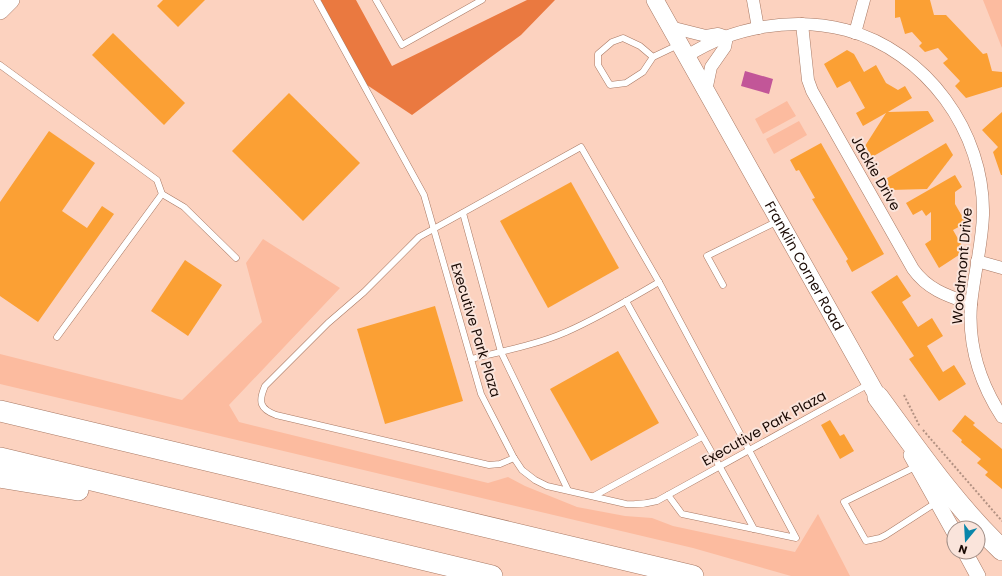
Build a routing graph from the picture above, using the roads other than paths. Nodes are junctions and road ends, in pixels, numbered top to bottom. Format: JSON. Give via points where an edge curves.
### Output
{"nodes":[{"id":1,"x":11,"y":0,"type":"edge"},
{"id":2,"x":316,"y":0,"type":"edge"},
{"id":3,"x":376,"y":0,"type":"edge"},
{"id":4,"x":482,"y":0,"type":"edge"},
{"id":5,"x":655,"y":0,"type":"edge"},
{"id":6,"x":753,"y":0,"type":"edge"},
{"id":7,"x":864,"y":0,"type":"edge"},
{"id":8,"x":472,"y":2,"type":"edge"},
{"id":9,"x":0,"y":12,"type":"edge"},
{"id":10,"x":802,"y":24,"type":"junction"},
{"id":11,"x":670,"y":27,"type":"junction"},
{"id":12,"x":758,"y":28,"type":"junction"},
{"id":13,"x":855,"y":33,"type":"junction"},
{"id":14,"x":727,"y":37,"type":"junction"},
{"id":15,"x":683,"y":50,"type":"junction"},
{"id":16,"x":653,"y":57,"type":"junction"},
{"id":17,"x":1,"y":68,"type":"edge"},
{"id":18,"x":706,"y":91,"type":"junction"},
{"id":19,"x":162,"y":194,"type":"junction"},
{"id":20,"x":463,"y":213,"type":"junction"},
{"id":21,"x":780,"y":220,"type":"junction"},
{"id":22,"x":433,"y":230,"type":"junction"},
{"id":23,"x":236,"y":258,"type":"dead end"},
{"id":24,"x":978,"y":261,"type":"junction"},
{"id":25,"x":1002,"y":268,"type":"edge"},
{"id":26,"x":659,"y":282,"type":"junction"},
{"id":27,"x":723,"y":284,"type":"dead end"},
{"id":28,"x":626,"y":301,"type":"junction"},
{"id":29,"x":971,"y":304,"type":"junction"},
{"id":30,"x":57,"y":337,"type":"dead end"},
{"id":31,"x":501,"y":352,"type":"junction"},
{"id":32,"x":471,"y":359,"type":"junction"},
{"id":33,"x":875,"y":390,"type":"junction"},
{"id":34,"x":0,"y":411,"type":"edge"},
{"id":35,"x":1002,"y":417,"type":"edge"},
{"id":36,"x":702,"y":437,"type":"junction"},
{"id":37,"x":750,"y":450,"type":"junction"},
{"id":38,"x":0,"y":458,"type":"edge"},
{"id":39,"x":514,"y":458,"type":"junction"},
{"id":40,"x":720,"y":466,"type":"junction"},
{"id":41,"x":917,"y":466,"type":"junction"},
{"id":42,"x":0,"y":477,"type":"edge"},
{"id":43,"x":122,"y":487,"type":"junction"},
{"id":44,"x":568,"y":490,"type":"junction"},
{"id":45,"x":668,"y":495,"type":"junction"},
{"id":46,"x":594,"y":496,"type":"junction"},
{"id":47,"x":937,"y":502,"type":"junction"},
{"id":48,"x":947,"y":520,"type":"edge"},
{"id":49,"x":754,"y":529,"type":"junction"},
{"id":50,"x":1002,"y":550,"type":"edge"},
{"id":51,"x":969,"y":560,"type":"edge"},
{"id":52,"x":492,"y":576,"type":"edge"},
{"id":53,"x":693,"y":576,"type":"edge"},
{"id":54,"x":978,"y":576,"type":"edge"}],
"edges":[{"from":1,"to":9,"type":"main road"},
{"from":2,"to":22,"type":"lane","name":"Executive Park Plaza","via":[[424,195]]},
{"from":3,"to":8,"type":"lane","via":[[402,45]]},
{"from":4,"to":8,"type":"lane"},
{"from":5,"to":11,"type":"main road","name":"Franklin Corner Road"},
{"from":6,"to":12,"type":"street"},
{"from":7,"to":13,"type":"street"},
{"from":10,"to":12,"type":"street","name":"Woodmont Drive"},
{"from":10,"to":13,"type":"street","name":"Woodmont Drive"},
{"from":10,"to":29,"type":"street","name":"Jackie Drive","via":[[808,80],[812,91],[913,269],[927,285],[938,292]]},
{"from":11,"to":14,"type":"street","name":"Woodmont Drive","via":[[706,36],[718,34]]},
{"from":11,"to":15,"type":"main road","name":"Franklin Corner Road"},
{"from":12,"to":14,"type":"street","name":"Woodmont Drive"},
{"from":13,"to":24,"type":"street","name":"Woodmont Drive","via":[[879,43],[910,62],[943,95],[956,115],[973,151],[982,194]]},
{"from":14,"to":15,"type":"street","name":"Woodmont Drive"},
{"from":14,"to":18,"type":"street","via":[[725,47],[711,67]]},
{"from":15,"to":16,"type":"lane"},
{"from":15,"to":18,"type":"main road","name":"Franklin Corner Road"},
{"from":16,"to":16,"type":"lane","via":[[635,43],[623,38],[612,42],[598,54],[598,65],[610,85],[614,86],[626,83],[643,72]]},
{"from":17,"to":19,"type":"lane","via":[[157,180]]},
{"from":18,"to":21,"type":"main road","name":"Franklin Corner Road"},
{"from":19,"to":23,"type":"lane","via":[[184,207]]},
{"from":19,"to":30,"type":"lane"},
{"from":20,"to":22,"type":"lane"},
{"from":20,"to":26,"type":"lane","via":[[581,147]]},
{"from":20,"to":31,"type":"lane"},
{"from":21,"to":27,"type":"lane","via":[[706,256]]},
{"from":21,"to":33,"type":"main road","name":"Franklin Corner Road"},
{"from":22,"to":32,"type":"lane","name":"Executive Park Plaza"},
{"from":22,"to":39,"type":"lane","via":[[419,237],[265,386],[260,396],[262,406],[267,412],[276,415],[489,465],[500,464]]},
{"from":24,"to":25,"type":"street"},
{"from":24,"to":29,"type":"street","name":"Woodmont Drive"},
{"from":26,"to":28,"type":"lane"},
{"from":26,"to":37,"type":"lane"},
{"from":28,"to":31,"type":"lane","via":[[565,332]]},
{"from":28,"to":36,"type":"lane"},
{"from":29,"to":35,"type":"street","name":"Woodmont Drive","via":[[972,343],[977,364],[991,399]]},
{"from":31,"to":32,"type":"lane"},
{"from":31,"to":44,"type":"lane"},
{"from":32,"to":39,"type":"lane","name":"Executive Park Plaza","via":[[481,394]]},
{"from":33,"to":37,"type":"lane","name":"Executive Park Plaza"},
{"from":33,"to":41,"type":"street","name":"Franklin Corner Road"},
{"from":33,"to":50,"type":"highway","via":[[940,481]]},
{"from":34,"to":53,"type":"highway"},
{"from":36,"to":40,"type":"lane"},
{"from":36,"to":46,"type":"lane"},
{"from":37,"to":40,"type":"lane","name":"Executive Park Plaza"},
{"from":37,"to":49,"type":"lane","via":[[796,538]]},
{"from":38,"to":43,"type":"highway"},
{"from":39,"to":44,"type":"lane","name":"Executive Park Plaza","via":[[522,470],[535,480],[547,486]]},
{"from":40,"to":45,"type":"lane","name":"Executive Park Plaza"},
{"from":40,"to":49,"type":"lane"},
{"from":41,"to":47,"type":"street","name":"Franklin Corner Road"},
{"from":41,"to":47,"type":"lane","via":[[844,502],[866,541],[886,535]]},
{"from":42,"to":43,"type":"highway","via":[[90,492]]},
{"from":43,"to":52,"type":"highway"},
{"from":44,"to":46,"type":"lane","name":"Executive Park Plaza"},
{"from":45,"to":46,"type":"lane","name":"Executive Park Plaza","via":[[657,501],[638,505]]},
{"from":45,"to":49,"type":"lane","via":[[682,514]]},
{"from":47,"to":48,"type":"street","name":"Franklin Corner Road"},
{"from":51,"to":54,"type":"street"}]}
